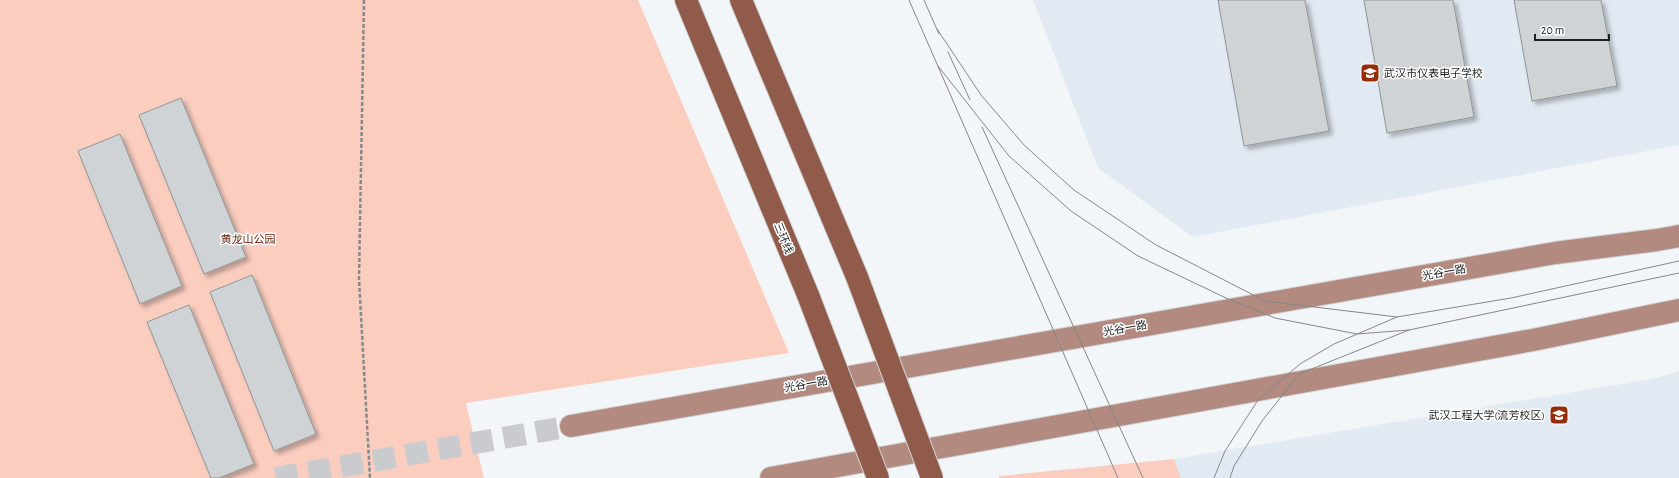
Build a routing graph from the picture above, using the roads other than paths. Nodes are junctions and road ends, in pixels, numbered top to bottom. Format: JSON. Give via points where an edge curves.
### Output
{"nodes":[{"id":1,"x":686,"y":0,"type":"edge"},
{"id":2,"x":741,"y":0,"type":"edge"},
{"id":3,"x":1679,"y":236,"type":"edge"},
{"id":4,"x":1679,"y":310,"type":"edge"},
{"id":5,"x":571,"y":426,"type":"tunnel mouth"},
{"id":6,"x":771,"y":478,"type":"edge"},
{"id":7,"x":878,"y":478,"type":"edge"},
{"id":8,"x":932,"y":478,"type":"edge"}],
"edges":[{"from":1,"to":7,"type":"highway","name":"三环线","bridge":true,"via":[[808,295]]},
{"from":2,"to":8,"type":"highway","bridge":true,"via":[[857,277]]},
{"from":3,"to":5,"type":"main road","name":"光谷一路","via":[[1555,253]]},
{"from":4,"to":6,"type":"main road","via":[[1533,340]]}]}
